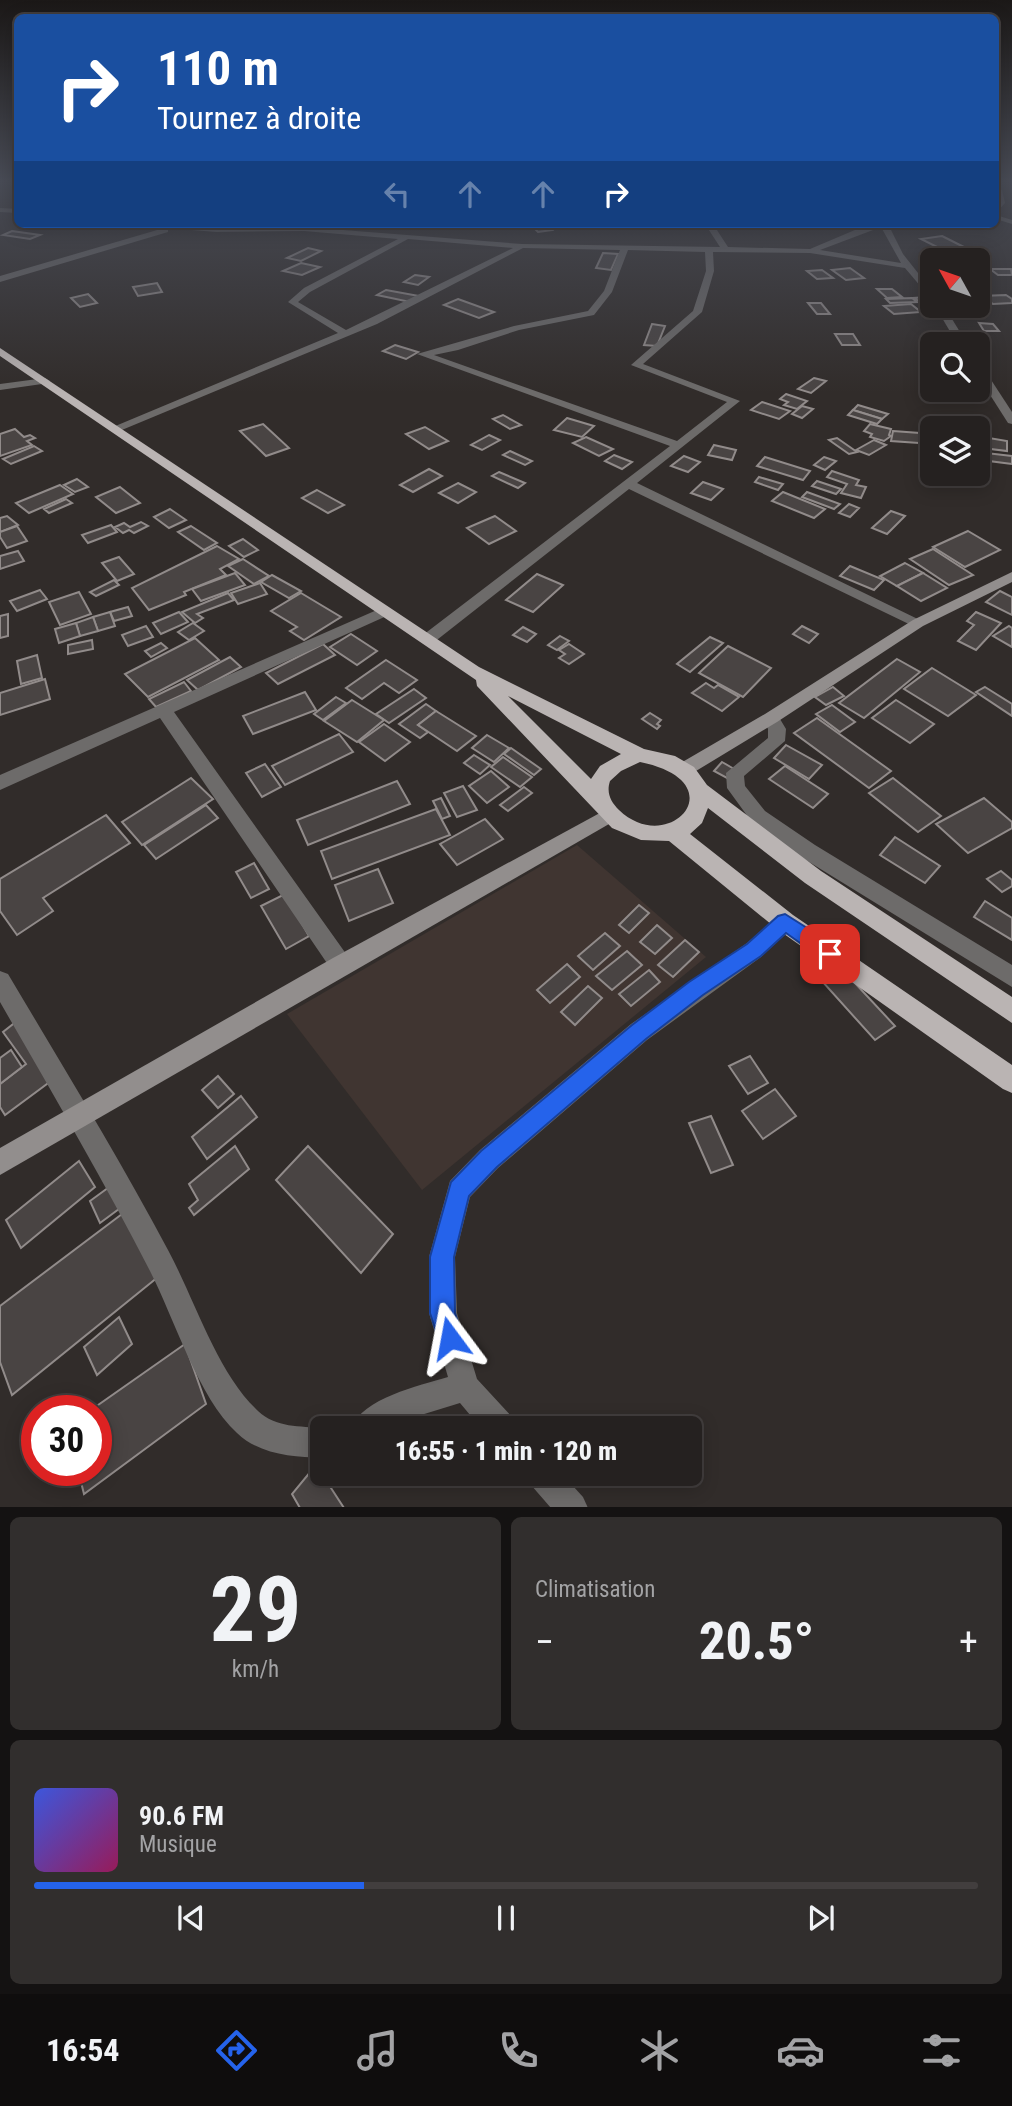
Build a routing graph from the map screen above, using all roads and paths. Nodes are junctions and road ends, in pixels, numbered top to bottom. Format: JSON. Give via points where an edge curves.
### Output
{"nodes":[{"id":1,"x":90,"y":252,"type":"edge"},
{"id":2,"x":379,"y":252,"type":"edge"},
{"id":3,"x":509,"y":252,"type":"edge"},
{"id":4,"x":623,"y":252,"type":"edge"},
{"id":5,"x":709,"y":252,"type":"edge"},
{"id":6,"x":819,"y":252,"type":"edge"},
{"id":7,"x":899,"y":252,"type":"edge"},
{"id":8,"x":907,"y":266,"type":"junction"},
{"id":9,"x":0,"y":279,"type":"edge"},
{"id":10,"x":920,"y":282,"type":"edge"},
{"id":11,"x":346,"y":334,"type":"junction"},
{"id":12,"x":0,"y":351,"type":"edge"},
{"id":13,"x":45,"y":381,"type":"junction"},
{"id":14,"x":0,"y":387,"type":"edge"},
{"id":15,"x":990,"y":387,"type":"edge"},
{"id":16,"x":1012,"y":421,"type":"edge"},
{"id":17,"x":117,"y":429,"type":"junction"},
{"id":18,"x":678,"y":445,"type":"junction"},
{"id":19,"x":628,"y":484,"type":"junction"},
{"id":20,"x":1012,"y":576,"type":"edge"},
{"id":21,"x":386,"y":611,"type":"junction"},
{"id":22,"x":918,"y":623,"type":"junction"},
{"id":23,"x":428,"y":639,"type":"junction"},
{"id":24,"x":473,"y":671,"type":"junction"},
{"id":25,"x":164,"y":711,"type":"junction"},
{"id":26,"x":771,"y":718,"type":"junction"},
{"id":27,"x":640,"y":755,"type":"junction"},
{"id":28,"x":685,"y":769,"type":"junction"},
{"id":29,"x":0,"y":783,"type":"edge"},
{"id":30,"x":701,"y":791,"type":"junction"},
{"id":31,"x":605,"y":808,"type":"junction"},
{"id":32,"x":673,"y":832,"type":"junction"},
{"id":33,"x":785,"y":922,"type":"junction"},
{"id":34,"x":341,"y":965,"type":"junction"},
{"id":35,"x":1012,"y":977,"type":"edge"},
{"id":36,"x":0,"y":981,"type":"edge"},
{"id":37,"x":1012,"y":1011,"type":"edge"},
{"id":38,"x":1012,"y":1080,"type":"edge"},
{"id":39,"x":79,"y":1116,"type":"junction"},
{"id":40,"x":0,"y":1162,"type":"edge"},
{"id":41,"x":465,"y":1387,"type":"junction"},
{"id":42,"x":385,"y":1416,"type":"edge"},
{"id":43,"x":490,"y":1416,"type":"edge"},
{"id":44,"x":310,"y":1443,"type":"edge"},
{"id":45,"x":553,"y":1486,"type":"edge"},
{"id":46,"x":572,"y":1507,"type":"edge"}],
"edges":[{"from":1,"to":9,"type":"street"},
{"from":2,"to":11,"type":"street","via":[[292,302]]},
{"from":3,"to":11,"type":"street"},
{"from":4,"to":18,"type":"street","via":[[608,292],[591,313],[422,354]]},
{"from":5,"to":18,"type":"street","via":[[710,271],[697,312],[636,365],[735,401]]},
{"from":6,"to":8,"type":"street"},
{"from":7,"to":8,"type":"street"},
{"from":8,"to":10,"type":"street"},
{"from":11,"to":17,"type":"street"},
{"from":12,"to":13,"type":"highway"},
{"from":13,"to":14,"type":"street"},
{"from":13,"to":17,"type":"highway"},
{"from":15,"to":16,"type":"street"},
{"from":17,"to":21,"type":"highway"},
{"from":18,"to":19,"type":"street"},
{"from":19,"to":22,"type":"street"},
{"from":19,"to":23,"type":"street"},
{"from":20,"to":22,"type":"main road"},
{"from":21,"to":23,"type":"highway"},
{"from":21,"to":25,"type":"street"},
{"from":22,"to":26,"type":"main road"},
{"from":23,"to":24,"type":"highway"},
{"from":24,"to":27,"type":"highway"},
{"from":24,"to":31,"type":"highway"},
{"from":25,"to":29,"type":"street"},
{"from":25,"to":34,"type":"street"},
{"from":26,"to":28,"type":"main road"},
{"from":26,"to":35,"type":"street","via":[[777,729],[776,741],[735,773],[736,788],[758,816]]},
{"from":27,"to":28,"type":"highway","via":[[659,756]]},
{"from":27,"to":31,"type":"highway","via":[[621,759],[607,770],[599,784]]},
{"from":28,"to":30,"type":"highway"},
{"from":30,"to":32,"type":"highway","via":[[700,808],[691,822]]},
{"from":30,"to":37,"type":"highway","via":[[813,877]]},
{"from":31,"to":32,"type":"highway","via":[[627,828],[650,834]]},
{"from":31,"to":34,"type":"main road"},
{"from":32,"to":33,"type":"highway"},
{"from":33,"to":38,"type":"highway"},
{"from":33,"to":41,"type":"street","via":[[754,950],[639,1032],[489,1159],[459,1190],[442,1257],[443,1313]]},
{"from":34,"to":39,"type":"main road"},
{"from":36,"to":39,"type":"street"},
{"from":39,"to":40,"type":"main road"},
{"from":39,"to":44,"type":"street","via":[[178,1298],[216,1383],[248,1424],[283,1442]]},
{"from":41,"to":42,"type":"street","via":[[401,1406]]},
{"from":41,"to":43,"type":"street"},
{"from":45,"to":46,"type":"street"}]}
